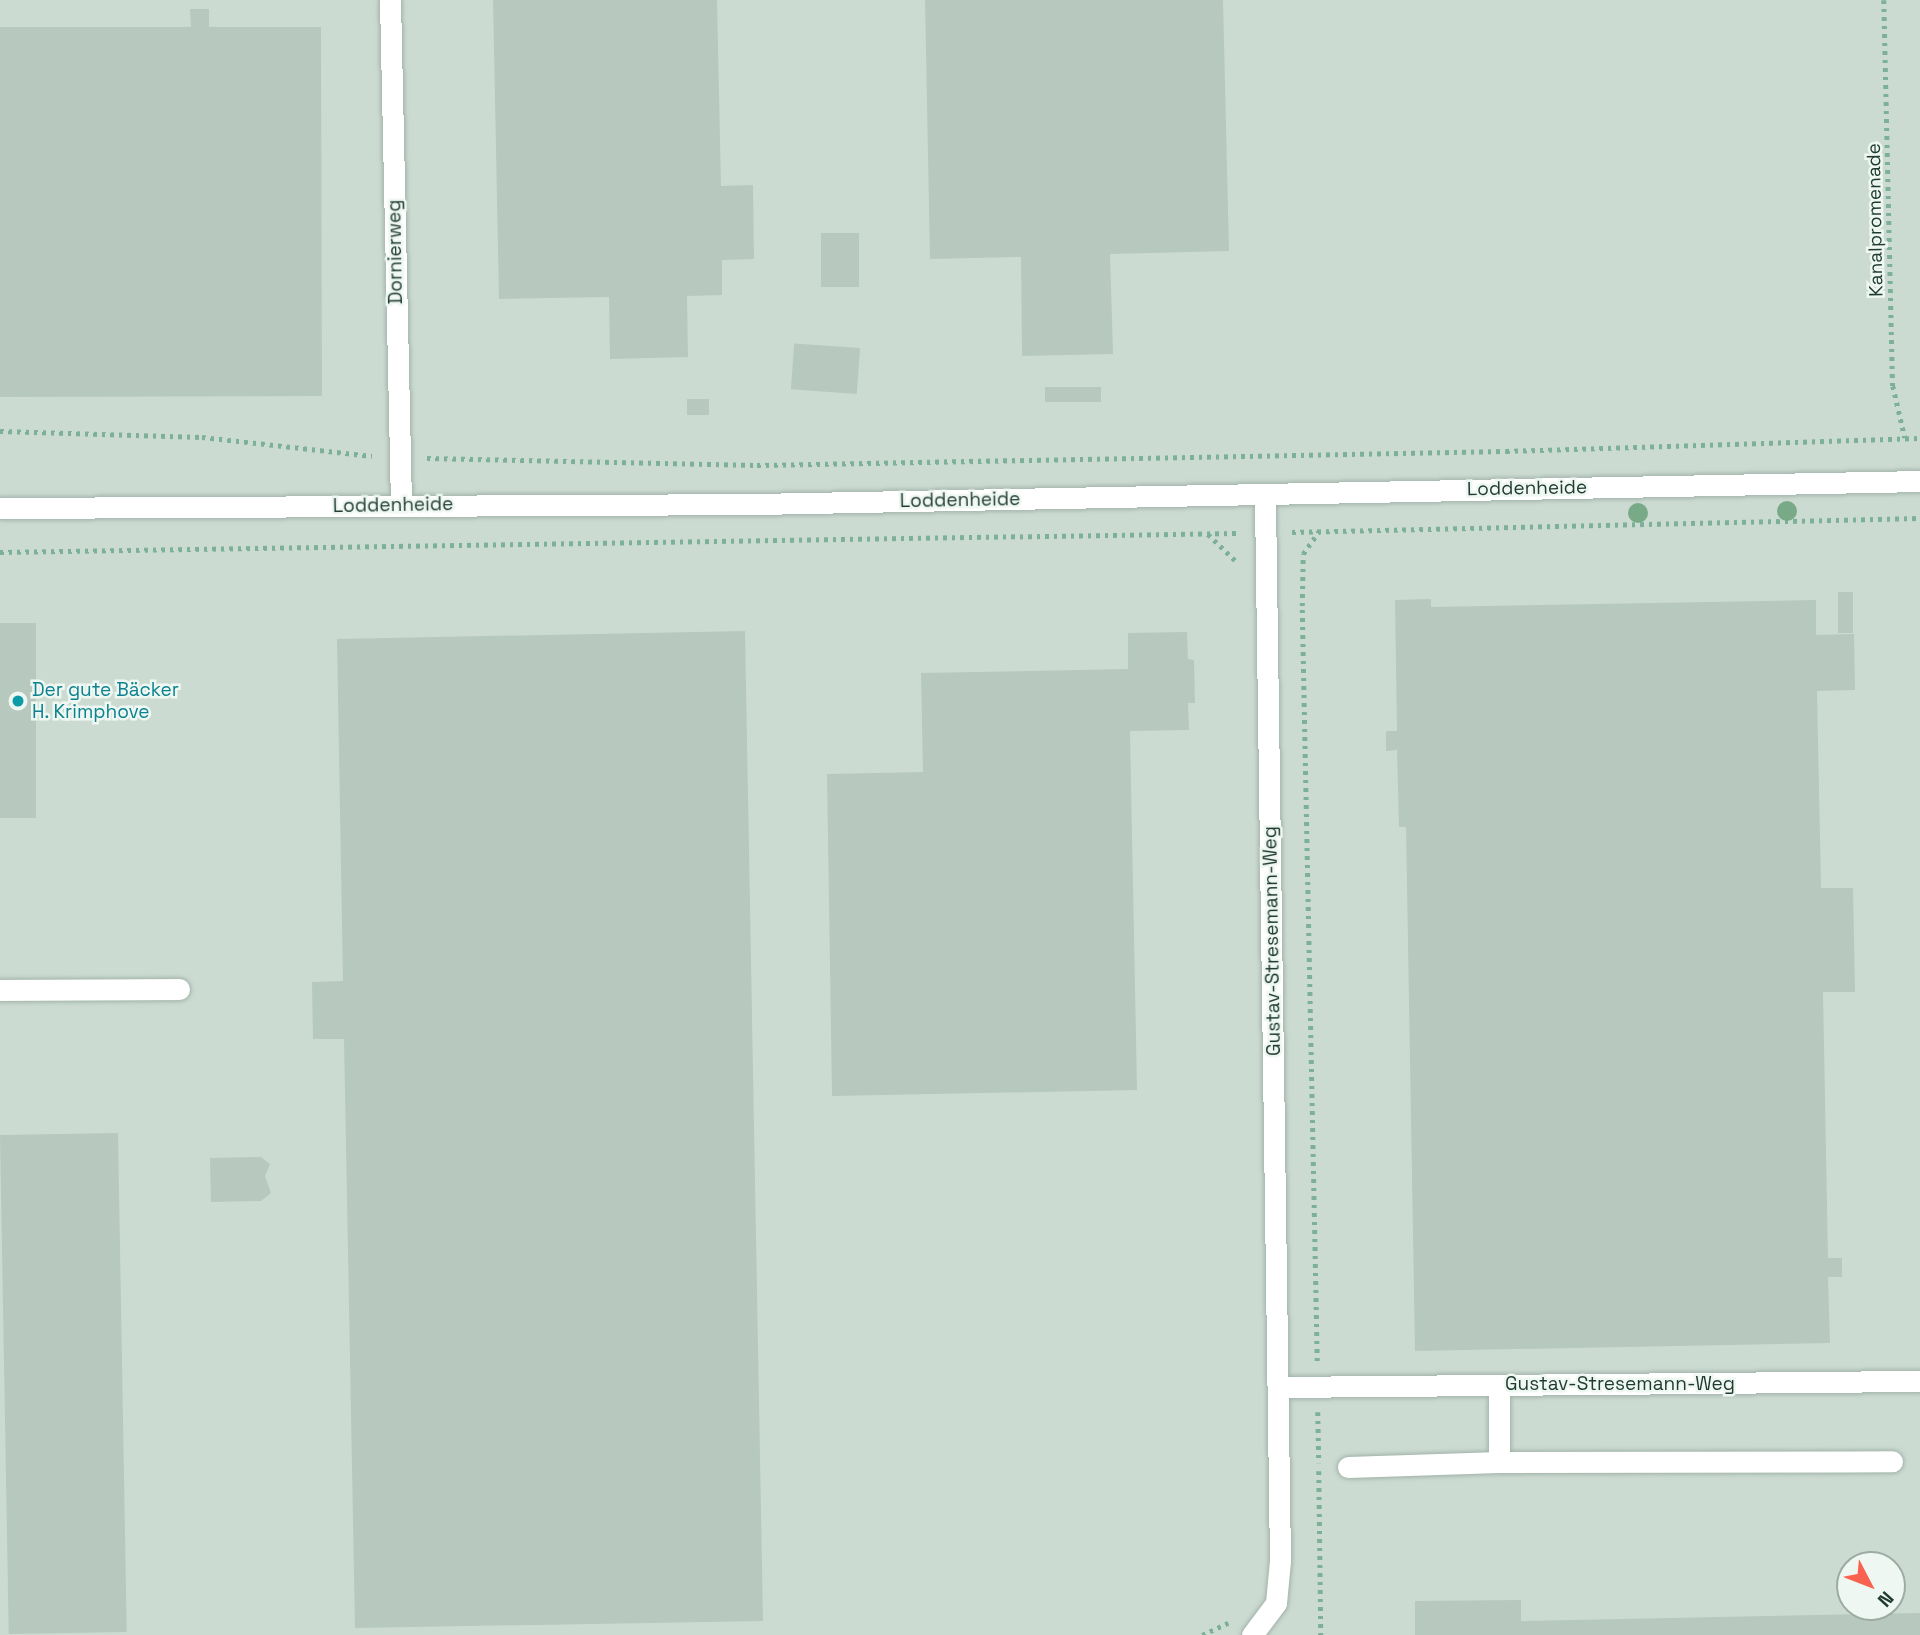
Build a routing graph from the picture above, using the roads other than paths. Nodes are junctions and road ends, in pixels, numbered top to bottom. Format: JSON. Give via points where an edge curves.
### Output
{"nodes":[{"id":1,"x":390,"y":0,"type":"edge"},
{"id":2,"x":1920,"y":481,"type":"edge"},
{"id":3,"x":1265,"y":495,"type":"junction"},
{"id":4,"x":401,"y":504,"type":"junction"},
{"id":5,"x":0,"y":508,"type":"edge"},
{"id":6,"x":179,"y":989,"type":"dead end"},
{"id":7,"x":0,"y":990,"type":"edge"},
{"id":8,"x":1920,"y":1381,"type":"edge"},
{"id":9,"x":1499,"y":1385,"type":"junction"},
{"id":10,"x":1278,"y":1387,"type":"junction"},
{"id":11,"x":1892,"y":1461,"type":"dead end"},
{"id":12,"x":1499,"y":1462,"type":"junction"},
{"id":13,"x":1348,"y":1467,"type":"dead end"},
{"id":14,"x":1252,"y":1635,"type":"edge"}],
"edges":[{"from":1,"to":4,"type":"street","name":"Dornierweg"},
{"from":2,"to":3,"type":"street","name":"Loddenheide"},
{"from":3,"to":4,"type":"street","name":"Loddenheide","via":[[755,504]]},
{"from":3,"to":10,"type":"street","name":"Gustav-Stresemann-Weg"},
{"from":4,"to":5,"type":"street","name":"Loddenheide"},
{"from":6,"to":7,"type":"street"},
{"from":8,"to":9,"type":"street","name":"Gustav-Stresemann-Weg"},
{"from":9,"to":10,"type":"street","name":"Gustav-Stresemann-Weg"},
{"from":9,"to":12,"type":"street"},
{"from":10,"to":14,"type":"street","name":"Gustav-Stresemann-Weg","via":[[1280,1562],[1276,1603]]},
{"from":11,"to":12,"type":"street"},
{"from":12,"to":13,"type":"street"}]}
